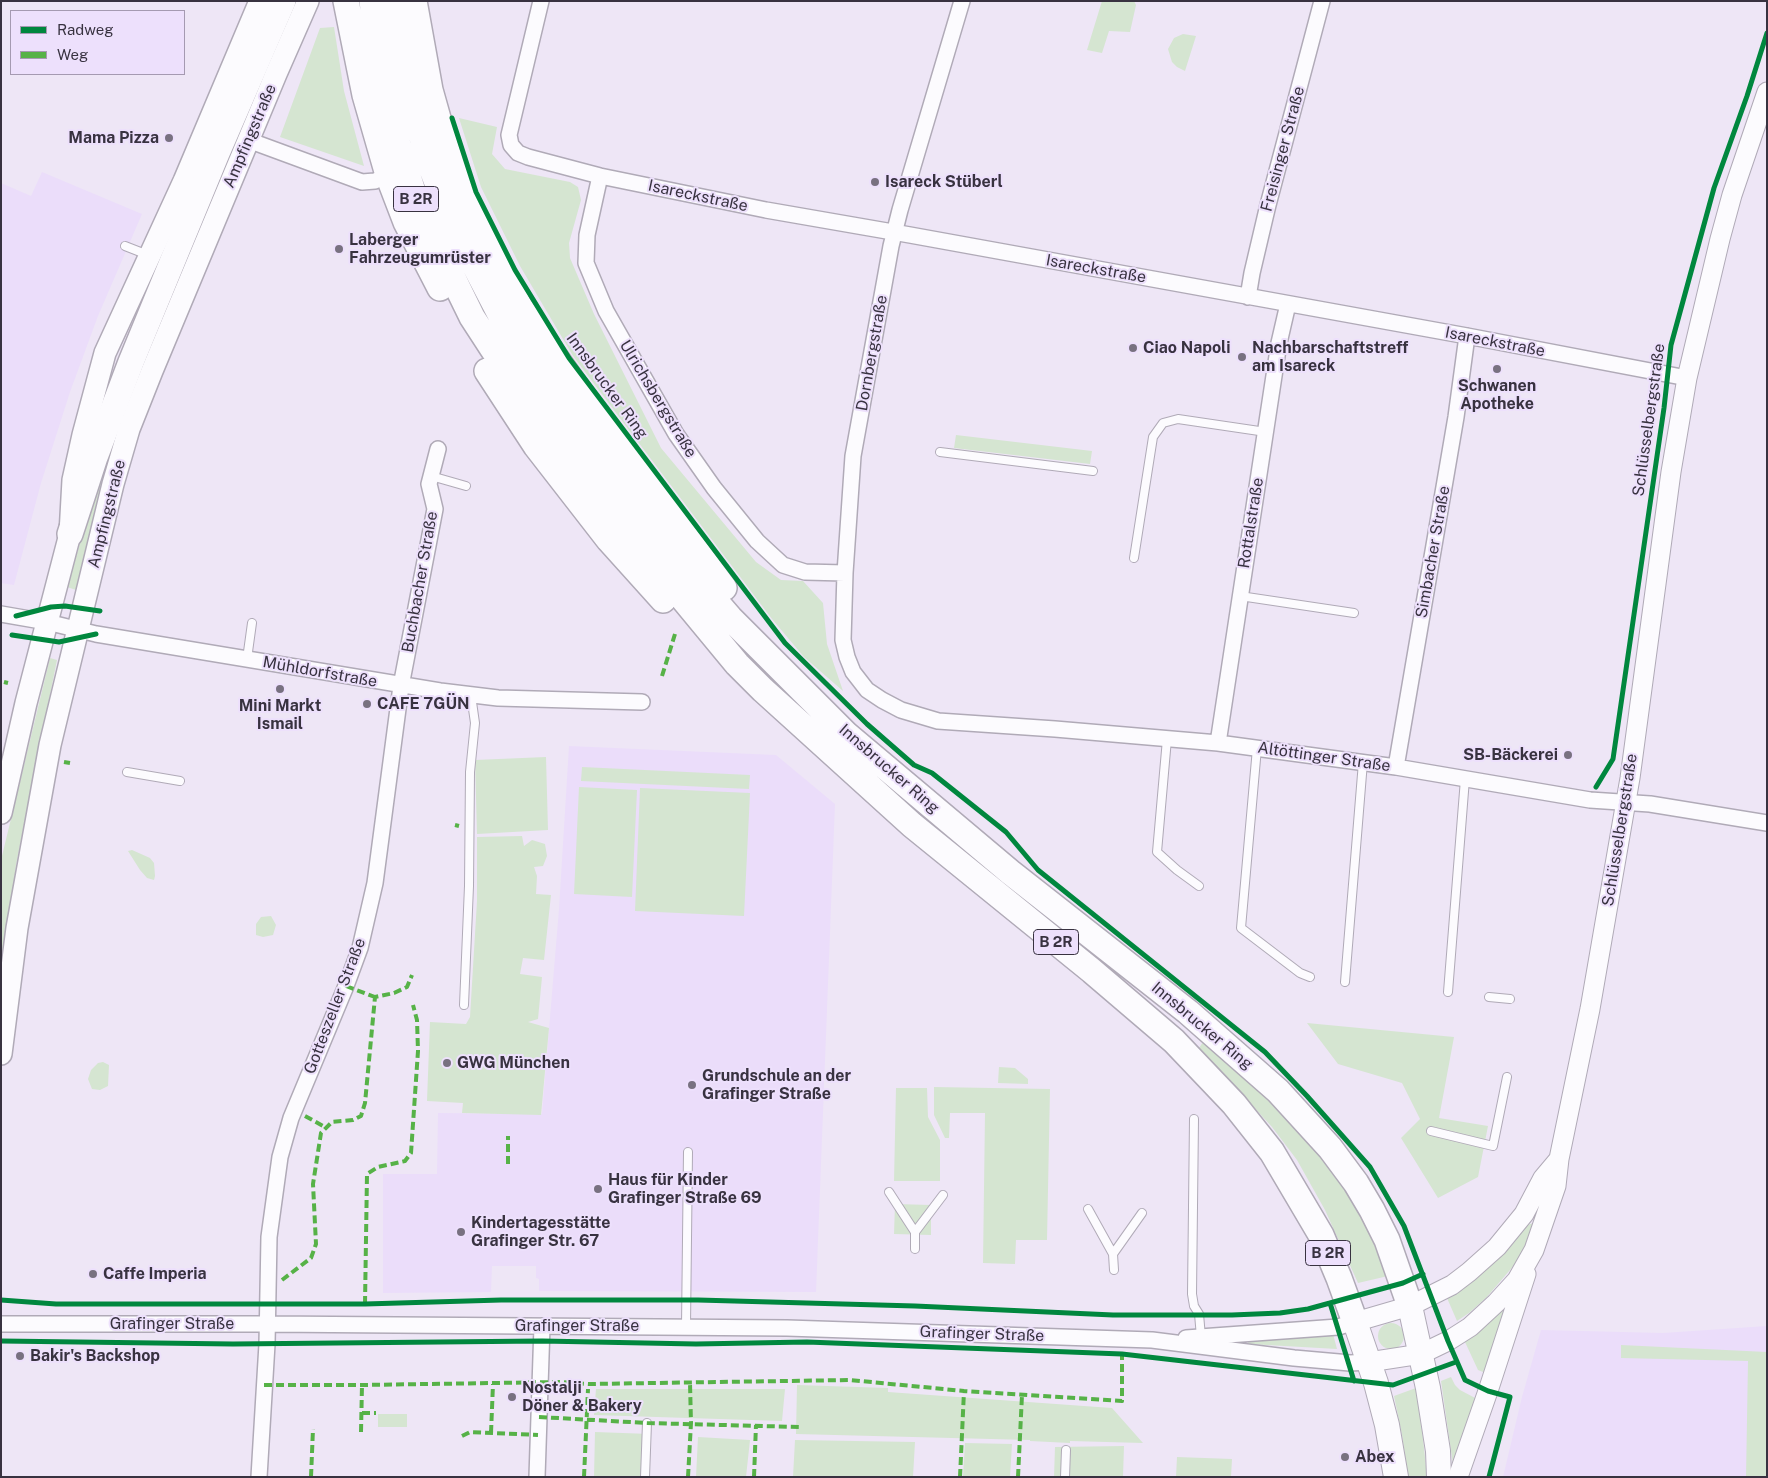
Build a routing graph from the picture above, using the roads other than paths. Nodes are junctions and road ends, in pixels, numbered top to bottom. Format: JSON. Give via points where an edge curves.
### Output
{"nodes":[{"id":1,"x":260,"y":1,"type":"edge"},
{"id":2,"x":282,"y":1,"type":"edge"},
{"id":3,"x":308,"y":1,"type":"edge"},
{"id":4,"x":346,"y":1,"type":"edge"},
{"id":5,"x":372,"y":1,"type":"edge"},
{"id":6,"x":394,"y":1,"type":"edge"},
{"id":7,"x":414,"y":1,"type":"edge"},
{"id":8,"x":541,"y":1,"type":"edge"},
{"id":9,"x":962,"y":1,"type":"edge"},
{"id":10,"x":1322,"y":1,"type":"edge"},
{"id":11,"x":1767,"y":92,"type":"edge"},
{"id":12,"x":248,"y":140,"type":"junction"},
{"id":13,"x":388,"y":175,"type":"junction"},
{"id":14,"x":600,"y":176,"type":"junction"},
{"id":15,"x":894,"y":232,"type":"junction"},
{"id":16,"x":125,"y":246,"type":"dead end"},
{"id":17,"x":150,"y":256,"type":"junction"},
{"id":18,"x":1248,"y":297,"type":"junction"},
{"id":19,"x":1288,"y":304,"type":"junction"},
{"id":20,"x":1467,"y":336,"type":"junction"},
{"id":21,"x":1687,"y":378,"type":"junction"},
{"id":22,"x":1266,"y":432,"type":"junction"},
{"id":23,"x":438,"y":450,"type":"dead end"},
{"id":24,"x":940,"y":452,"type":"dead end"},
{"id":25,"x":1093,"y":471,"type":"dead end"},
{"id":26,"x":432,"y":476,"type":"junction"},
{"id":27,"x":466,"y":486,"type":"dead end"},
{"id":28,"x":70,"y":534,"type":"junction"},
{"id":29,"x":1134,"y":558,"type":"dead end"},
{"id":30,"x":845,"y":573,"type":"junction"},
{"id":31,"x":1240,"y":596,"type":"junction"},
{"id":32,"x":1354,"y":613,"type":"dead end"},
{"id":33,"x":1,"y":614,"type":"edge"},
{"id":34,"x":47,"y":622,"type":"junction"},
{"id":35,"x":252,"y":623,"type":"dead end"},
{"id":36,"x":78,"y":629,"type":"junction"},
{"id":37,"x":247,"y":659,"type":"junction"},
{"id":38,"x":737,"y":664,"type":"junction"},
{"id":39,"x":778,"y":666,"type":"junction"},
{"id":40,"x":401,"y":686,"type":"junction"},
{"id":41,"x":471,"y":695,"type":"junction"},
{"id":42,"x":882,"y":700,"type":"joint"},
{"id":43,"x":642,"y":702,"type":"dead end"},
{"id":44,"x":1168,"y":739,"type":"junction"},
{"id":45,"x":1218,"y":743,"type":"junction"},
{"id":46,"x":1257,"y":748,"type":"junction"},
{"id":47,"x":1363,"y":762,"type":"junction"},
{"id":48,"x":1396,"y":767,"type":"junction"},
{"id":49,"x":127,"y":772,"type":"dead end"},
{"id":50,"x":1465,"y":779,"type":"junction"},
{"id":51,"x":180,"y":781,"type":"dead end"},
{"id":52,"x":1626,"y":802,"type":"junction"},
{"id":53,"x":1,"y":813,"type":"edge"},
{"id":54,"x":1767,"y":823,"type":"edge"},
{"id":55,"x":1199,"y":886,"type":"dead end"},
{"id":56,"x":1310,"y":978,"type":"dead end"},
{"id":57,"x":1345,"y":982,"type":"dead end"},
{"id":58,"x":1448,"y":992,"type":"dead end"},
{"id":59,"x":1489,"y":997,"type":"dead end"},
{"id":60,"x":1510,"y":998,"type":"dead end"},
{"id":61,"x":464,"y":1005,"type":"dead end"},
{"id":62,"x":1,"y":1054,"type":"edge"},
{"id":63,"x":1507,"y":1077,"type":"dead end"},
{"id":64,"x":1194,"y":1119,"type":"dead end"},
{"id":65,"x":1431,"y":1131,"type":"dead end"},
{"id":66,"x":688,"y":1152,"type":"dead end"},
{"id":67,"x":1560,"y":1159,"type":"junction"},
{"id":68,"x":889,"y":1192,"type":"dead end"},
{"id":69,"x":943,"y":1195,"type":"dead end"},
{"id":70,"x":1088,"y":1208,"type":"dead end"},
{"id":71,"x":1142,"y":1214,"type":"dead end"},
{"id":72,"x":915,"y":1232,"type":"junction"},
{"id":73,"x":915,"y":1249,"type":"dead end"},
{"id":74,"x":1534,"y":1250,"type":"junction"},
{"id":75,"x":1113,"y":1254,"type":"junction"},
{"id":76,"x":1114,"y":1270,"type":"dead end"},
{"id":77,"x":1410,"y":1306,"type":"junction"},
{"id":78,"x":1355,"y":1322,"type":"junction"},
{"id":79,"x":1,"y":1324,"type":"edge"},
{"id":80,"x":267,"y":1324,"type":"junction"},
{"id":81,"x":542,"y":1326,"type":"junction"},
{"id":82,"x":686,"y":1326,"type":"junction"},
{"id":83,"x":1200,"y":1337,"type":"junction"},
{"id":84,"x":1152,"y":1340,"type":"junction"},
{"id":85,"x":1421,"y":1354,"type":"junction"},
{"id":86,"x":1369,"y":1362,"type":"junction"},
{"id":87,"x":648,"y":1423,"type":"dead end"},
{"id":88,"x":1066,"y":1450,"type":"dead end"},
{"id":89,"x":259,"y":1477,"type":"edge"},
{"id":90,"x":537,"y":1477,"type":"edge"},
{"id":91,"x":645,"y":1477,"type":"edge"},
{"id":92,"x":1065,"y":1477,"type":"edge"},
{"id":93,"x":1396,"y":1477,"type":"edge"},
{"id":94,"x":1439,"y":1477,"type":"edge"},
{"id":95,"x":1458,"y":1477,"type":"edge"}],
"edges":[{"from":1,"to":17,"type":"main road","name":"Ampfingstraße"},
{"from":2,"to":28,"type":"highway","via":[[131,362]]},
{"from":3,"to":12,"type":"main road","name":"Ampfingstraße"},
{"from":4,"to":13,"type":"highway","via":[[365,95]]},
{"from":5,"to":38,"type":"highway","name":"Innsbrucker Ring","number":"B 2R","via":[[382,77],[398,145],[412,189],[472,317],[511,377],[599,497]]},
{"from":6,"to":39,"type":"highway","name":"Innsbrucker Ring","number":"B 2R","via":[[402,59],[428,159],[453,224],[503,320],[594,454],[730,618]]},
{"from":7,"to":39,"type":"highway","via":[[430,90],[446,147],[473,218],[520,307],[598,419],[746,617]]},
{"from":8,"to":14,"type":"street","name":"Isareckstraße","via":[[510,126],[511,145],[528,157]]},
{"from":9,"to":15,"type":"street","name":"Dornbergstraße"},
{"from":10,"to":18,"type":"street","name":"Freisinger Straße","via":[[1268,205]]},
{"from":11,"to":21,"type":"street","name":"Schlüsselbergstraße","via":[[1732,195]]},
{"from":12,"to":13,"type":"street","via":[[362,182]]},
{"from":12,"to":36,"type":"main road","name":"Ampfingstraße","via":[[129,429]]},
{"from":13,"to":38,"type":"highway","via":[[406,222],[461,329],[536,446],[609,540],[681,620]]},
{"from":14,"to":15,"type":"street","name":"Isareckstraße"},
{"from":14,"to":30,"type":"street","name":"Ulrichsbergstraße","via":[[587,235],[586,263],[606,311],[676,434],[714,488],[783,565],[805,572]]},
{"from":15,"to":18,"type":"street","name":"Isareckstraße"},
{"from":15,"to":30,"type":"street","name":"Dornbergstraße","via":[[853,456]]},
{"from":16,"to":17,"type":"lane"},
{"from":17,"to":28,"type":"main road","name":"Ampfingstraße","via":[[105,353],[73,480]]},
{"from":18,"to":19,"type":"street","name":"Isareckstraße"},
{"from":19,"to":20,"type":"street","name":"Isareckstraße"},
{"from":19,"to":22,"type":"street","name":"Rottalstraße"},
{"from":20,"to":21,"type":"street","name":"Isareckstraße"},
{"from":20,"to":48,"type":"street","name":"Simbacher Straße"},
{"from":21,"to":52,"type":"street","name":"Schlüsselbergstraße"},
{"from":22,"to":29,"type":"lane","via":[[1178,419],[1163,423],[1153,437]]},
{"from":22,"to":31,"type":"street","name":"Rottalstraße"},
{"from":23,"to":26,"type":"street","name":"Buchbacher Straße"},
{"from":24,"to":25,"type":"lane"},
{"from":26,"to":27,"type":"lane"},
{"from":26,"to":40,"type":"street","name":"Buchbacher Straße","via":[[429,484],[435,509]]},
{"from":28,"to":34,"type":"main road","name":"Ampfingstraße"},
{"from":30,"to":42,"type":"street","name":"Dornbergstraße","via":[[843,640],[847,657],[853,672],[867,690]]},
{"from":31,"to":32,"type":"lane"},
{"from":31,"to":45,"type":"street","name":"Rottalstraße"},
{"from":33,"to":34,"type":"street","name":"Mühldorfstraße"},
{"from":34,"to":36,"type":"street","name":"Mühldorfstraße"},
{"from":34,"to":53,"type":"main road","name":"Ampfingstraße"},
{"from":35,"to":37,"type":"lane"},
{"from":36,"to":37,"type":"street","name":"Mühldorfstraße"},
{"from":36,"to":62,"type":"main road","name":"Ampfingstraße","via":[[50,745],[32,840]]},
{"from":37,"to":40,"type":"street","name":"Mühldorfstraße"},
{"from":38,"to":78,"type":"highway","name":"Innsbrucker Ring","number":"B 2R","via":[[794,720],[912,825],[1174,1041],[1234,1104],[1272,1152],[1321,1234]]},
{"from":39,"to":77,"type":"highway","name":"Innsbrucker Ring","number":"B 2R","via":[[846,734],[1010,872],[1188,1012],[1278,1091],[1330,1148],[1356,1183],[1387,1240]]},
{"from":40,"to":41,"type":"street","name":"Mühldorfstraße"},
{"from":40,"to":80,"type":"street","name":"Gotteszeller Straße","via":[[375,883],[360,948],[292,1118],[280,1157],[269,1237]]},
{"from":41,"to":43,"type":"street","name":"Mühldorfstraße"},
{"from":41,"to":61,"type":"lane","via":[[475,723],[470,772]]},
{"from":42,"to":44,"type":"street","name":"Altöttinger Straße","via":[[901,710],[938,721]]},
{"from":44,"to":45,"type":"street","name":"Altöttinger Straße"},
{"from":44,"to":55,"type":"lane","via":[[1157,852]]},
{"from":45,"to":46,"type":"street","name":"Altöttinger Straße"},
{"from":46,"to":47,"type":"street","name":"Altöttinger Straße"},
{"from":46,"to":56,"type":"lane","via":[[1240,928]]},
{"from":47,"to":48,"type":"street","name":"Altöttinger Straße"},
{"from":47,"to":57,"type":"lane"},
{"from":48,"to":50,"type":"street","name":"Altöttinger Straße"},
{"from":49,"to":51,"type":"lane"},
{"from":50,"to":52,"type":"street","name":"Altöttinger Straße","via":[[1590,800]]},
{"from":50,"to":58,"type":"lane"},
{"from":52,"to":54,"type":"street","name":"Altöttinger Straße"},
{"from":52,"to":67,"type":"street","name":"Schlüsselbergstraße"},
{"from":59,"to":60,"type":"lane"},
{"from":63,"to":65,"type":"lane","via":[[1493,1146]]},
{"from":64,"to":83,"type":"lane","via":[[1192,1294],[1199,1314]]},
{"from":66,"to":82,"type":"lane"},
{"from":67,"to":74,"type":"street","name":"Schlüsselbergstraße","via":[[1556,1186]]},
{"from":67,"to":77,"type":"street","via":[[1543,1178],[1524,1214],[1497,1247],[1452,1284]]},
{"from":68,"to":72,"type":"lane"},
{"from":69,"to":72,"type":"lane"},
{"from":70,"to":75,"type":"lane"},
{"from":71,"to":75,"type":"lane"},
{"from":72,"to":73,"type":"lane"},
{"from":74,"to":85,"type":"street","name":"Schlüsselbergstraße","via":[[1517,1280],[1470,1327]]},
{"from":74,"to":95,"type":"street"},
{"from":75,"to":76,"type":"lane"},
{"from":77,"to":78,"type":"street","name":"Grafinger Straße"},
{"from":77,"to":85,"type":"main road","name":"Innsbrucker Ring","number":"B 2R"},
{"from":78,"to":83,"type":"street","name":"Grafinger Straße","via":[[1338,1327]]},
{"from":78,"to":86,"type":"main road","name":"Innsbrucker Ring","number":"B 2R"},
{"from":79,"to":80,"type":"street","name":"Grafinger Straße"},
{"from":80,"to":81,"type":"street","name":"Grafinger Straße"},
{"from":80,"to":89,"type":"street","name":"Gotteszeller Straße"},
{"from":81,"to":82,"type":"street","name":"Grafinger Straße"},
{"from":81,"to":90,"type":"street"},
{"from":82,"to":84,"type":"street","name":"Grafinger Straße"},
{"from":83,"to":84,"type":"street","name":"Grafinger Straße"},
{"from":84,"to":86,"type":"street","name":"Grafinger Straße","via":[[1288,1358]]},
{"from":85,"to":86,"type":"street","name":"Grafinger Straße"},
{"from":85,"to":94,"type":"main road","name":"Innsbrucker Ring","number":"B 2R","via":[[1438,1452]]},
{"from":86,"to":93,"type":"main road","name":"Innsbrucker Ring","number":"B 2R","via":[[1387,1426]]},
{"from":87,"to":91,"type":"lane"},
{"from":88,"to":92,"type":"lane"}]}
